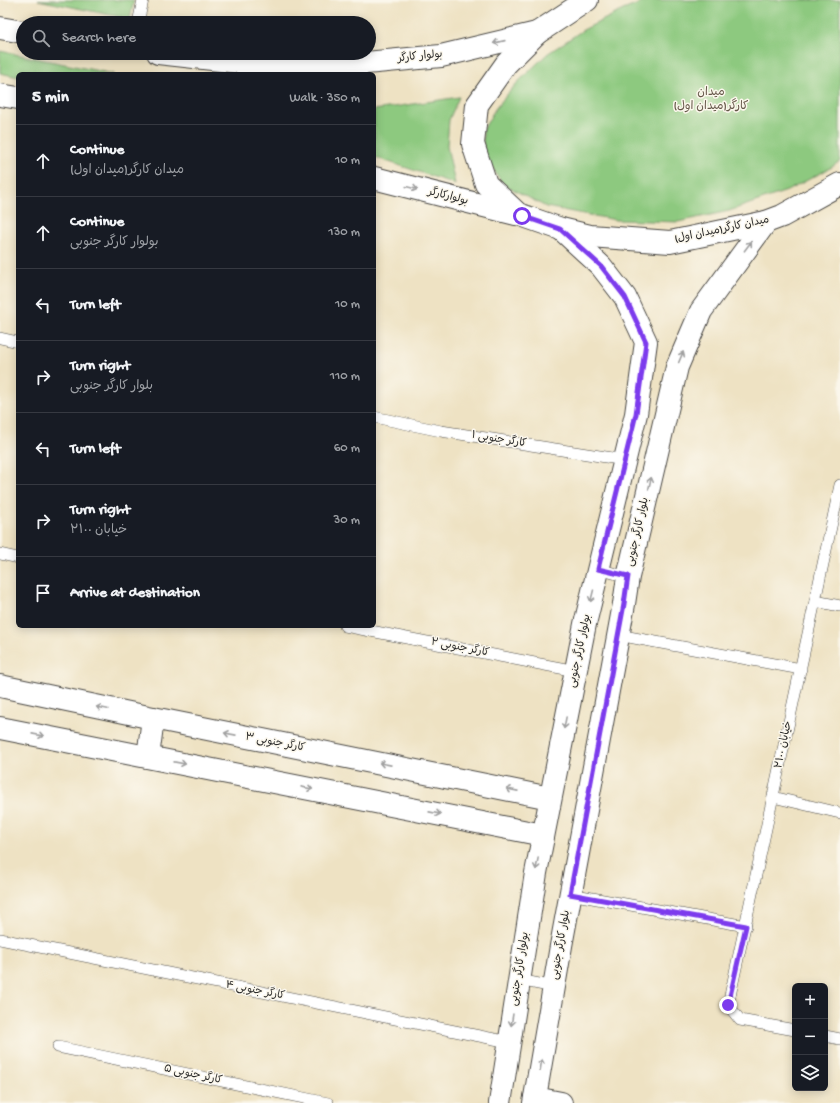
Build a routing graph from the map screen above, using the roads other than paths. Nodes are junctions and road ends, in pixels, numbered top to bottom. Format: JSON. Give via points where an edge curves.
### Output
{"nodes":[{"id":1,"x":143,"y":0,"type":"edge"},
{"id":2,"x":587,"y":0,"type":"edge"},
{"id":3,"x":140,"y":16,"type":"edge"},
{"id":4,"x":0,"y":28,"type":"edge"},
{"id":5,"x":16,"y":31,"type":"edge"},
{"id":6,"x":537,"y":33,"type":"junction"},
{"id":7,"x":221,"y":60,"type":"edge"},
{"id":8,"x":0,"y":95,"type":"edge"},
{"id":9,"x":16,"y":98,"type":"edge"},
{"id":10,"x":376,"y":179,"type":"edge"},
{"id":11,"x":840,"y":184,"type":"edge"},
{"id":12,"x":522,"y":216,"type":"junction"},
{"id":13,"x":766,"y":222,"type":"junction"},
{"id":14,"x":560,"y":229,"type":"junction"},
{"id":15,"x":0,"y":338,"type":"edge"},
{"id":16,"x":16,"y":342,"type":"edge"},
{"id":17,"x":376,"y":417,"type":"edge"},
{"id":18,"x":625,"y":460,"type":"junction"},
{"id":19,"x":840,"y":485,"type":"edge"},
{"id":20,"x":0,"y":554,"type":"edge"},
{"id":21,"x":16,"y":558,"type":"edge"},
{"id":22,"x":598,"y":569,"type":"junction"},
{"id":23,"x":628,"y":576,"type":"junction"},
{"id":24,"x":815,"y":601,"type":"junction"},
{"id":25,"x":840,"y":606,"type":"edge"},
{"id":26,"x":355,"y":628,"type":"edge"},
{"id":27,"x":618,"y":635,"type":"junction"},
{"id":28,"x":801,"y":669,"type":"junction"},
{"id":29,"x":576,"y":671,"type":"junction"},
{"id":30,"x":0,"y":686,"type":"edge"},
{"id":31,"x":153,"y":718,"type":"junction"},
{"id":32,"x":0,"y":728,"type":"edge"},
{"id":33,"x":148,"y":757,"type":"junction"},
{"id":34,"x":773,"y":797,"type":"junction"},
{"id":35,"x":550,"y":798,"type":"junction"},
{"id":36,"x":840,"y":813,"type":"edge"},
{"id":37,"x":543,"y":835,"type":"junction"},
{"id":38,"x":570,"y":894,"type":"junction"},
{"id":39,"x":746,"y":926,"type":"junction"},
{"id":40,"x":0,"y":940,"type":"edge"},
{"id":41,"x":519,"y":980,"type":"junction"},
{"id":42,"x":554,"y":987,"type":"junction"},
{"id":43,"x":792,"y":1029,"type":"edge"},
{"id":44,"x":828,"y":1037,"type":"edge"},
{"id":45,"x":840,"y":1039,"type":"edge"},
{"id":46,"x":509,"y":1042,"type":"junction"},
{"id":47,"x":58,"y":1048,"type":"dead end"},
{"id":48,"x":535,"y":1100,"type":"edge"},
{"id":49,"x":328,"y":1103,"type":"edge"},
{"id":50,"x":500,"y":1103,"type":"edge"},
{"id":51,"x":561,"y":1103,"type":"edge"}],
"edges":[{"from":1,"to":3,"type":"lane"},
{"from":2,"to":6,"type":"street","name":"میدان کارگر(میدان اول)"},
{"from":4,"to":5,"type":"street"},
{"from":6,"to":7,"type":"street","name":"بولوار کارگر","one_way":true,"via":[[441,56],[301,69]]},
{"from":6,"to":12,"type":"street","name":"میدان کارگر(میدان اول)","via":[[506,64],[477,105],[473,144],[486,184]]},
{"from":8,"to":9,"type":"street"},
{"from":10,"to":12,"type":"street","name":"بولوارکارگر","one_way":true},
{"from":11,"to":13,"type":"street","name":"میدان کارگر(میدان اول)"},
{"from":12,"to":14,"type":"street","name":"میدان کارگر(میدان اول)"},
{"from":13,"to":14,"type":"street","name":"میدان کارگر(میدان اول)","via":[[670,242],[590,236]]},
{"from":23,"to":13,"type":"street","name":"بلوار کارگر جنوبی","one_way":true,"via":[[677,368],[700,311]]},
{"from":14,"to":18,"type":"street","name":"بولوار کارگر جنوبی","via":[[601,266],[625,297],[646,342],[636,414]]},
{"from":15,"to":16,"type":"lane"},
{"from":17,"to":18,"type":"lane","name":"کارگر جنوبی ۱","via":[[441,431]]},
{"from":18,"to":22,"type":"street","name":"بولوار کارگر جنوبی"},
{"from":19,"to":24,"type":"lane","name":"خیابان ۲۱۰۰"},
{"from":20,"to":21,"type":"lane"},
{"from":22,"to":23,"type":"lane"},
{"from":22,"to":29,"type":"street","name":"بولوار کارگر جنوبی","one_way":true},
{"from":23,"to":27,"type":"street","name":"بلوار کارگر جنوبی"},
{"from":24,"to":25,"type":"lane"},
{"from":24,"to":28,"type":"lane","name":"خیابان ۲۱۰۰"},
{"from":26,"to":29,"type":"lane","name":"کارگر جنوبی ۲"},
{"from":27,"to":28,"type":"lane"},
{"from":27,"to":38,"type":"street","name":"بلوار کارگر جنوبی"},
{"from":28,"to":34,"type":"lane","name":"خیابان ۲۱۰۰"},
{"from":29,"to":35,"type":"street","name":"بولوار کارگر جنوبی","one_way":true},
{"from":31,"to":30,"type":"street","name":"کارگر جنوبی ۳","one_way":true},
{"from":31,"to":33,"type":"street"},
{"from":35,"to":31,"type":"street","name":"کارگر جنوبی ۳","one_way":true},
{"from":32,"to":33,"type":"street","one_way":true},
{"from":33,"to":37,"type":"street","one_way":true},
{"from":34,"to":36,"type":"lane"},
{"from":34,"to":39,"type":"lane","name":"خیابان ۲۱۰۰"},
{"from":35,"to":37,"type":"street","name":"بولوار کارگر جنوبی"},
{"from":37,"to":41,"type":"street","name":"بولوار کارگر جنوبی","one_way":true},
{"from":38,"to":39,"type":"lane"},
{"from":38,"to":42,"type":"street","name":"بلوار کارگر جنوبی"},
{"from":39,"to":43,"type":"lane","name":"خیابان ۲۱۰۰","via":[[728,1005],[740,1020]]},
{"from":40,"to":46,"type":"lane","name":"کارگر جنوبی ۴"},
{"from":41,"to":42,"type":"lane"},
{"from":41,"to":46,"type":"street","name":"بولوار کارگر جنوبی","one_way":true},
{"from":48,"to":42,"type":"street","name":"بلوار کارگر جنوبی","one_way":true},
{"from":44,"to":45,"type":"lane"},
{"from":46,"to":50,"type":"street","name":"بولوار کارگر جنوبی"},
{"from":47,"to":49,"type":"lane","name":"کارگر جنوبی ۵"},
{"from":48,"to":51,"type":"street"}]}
